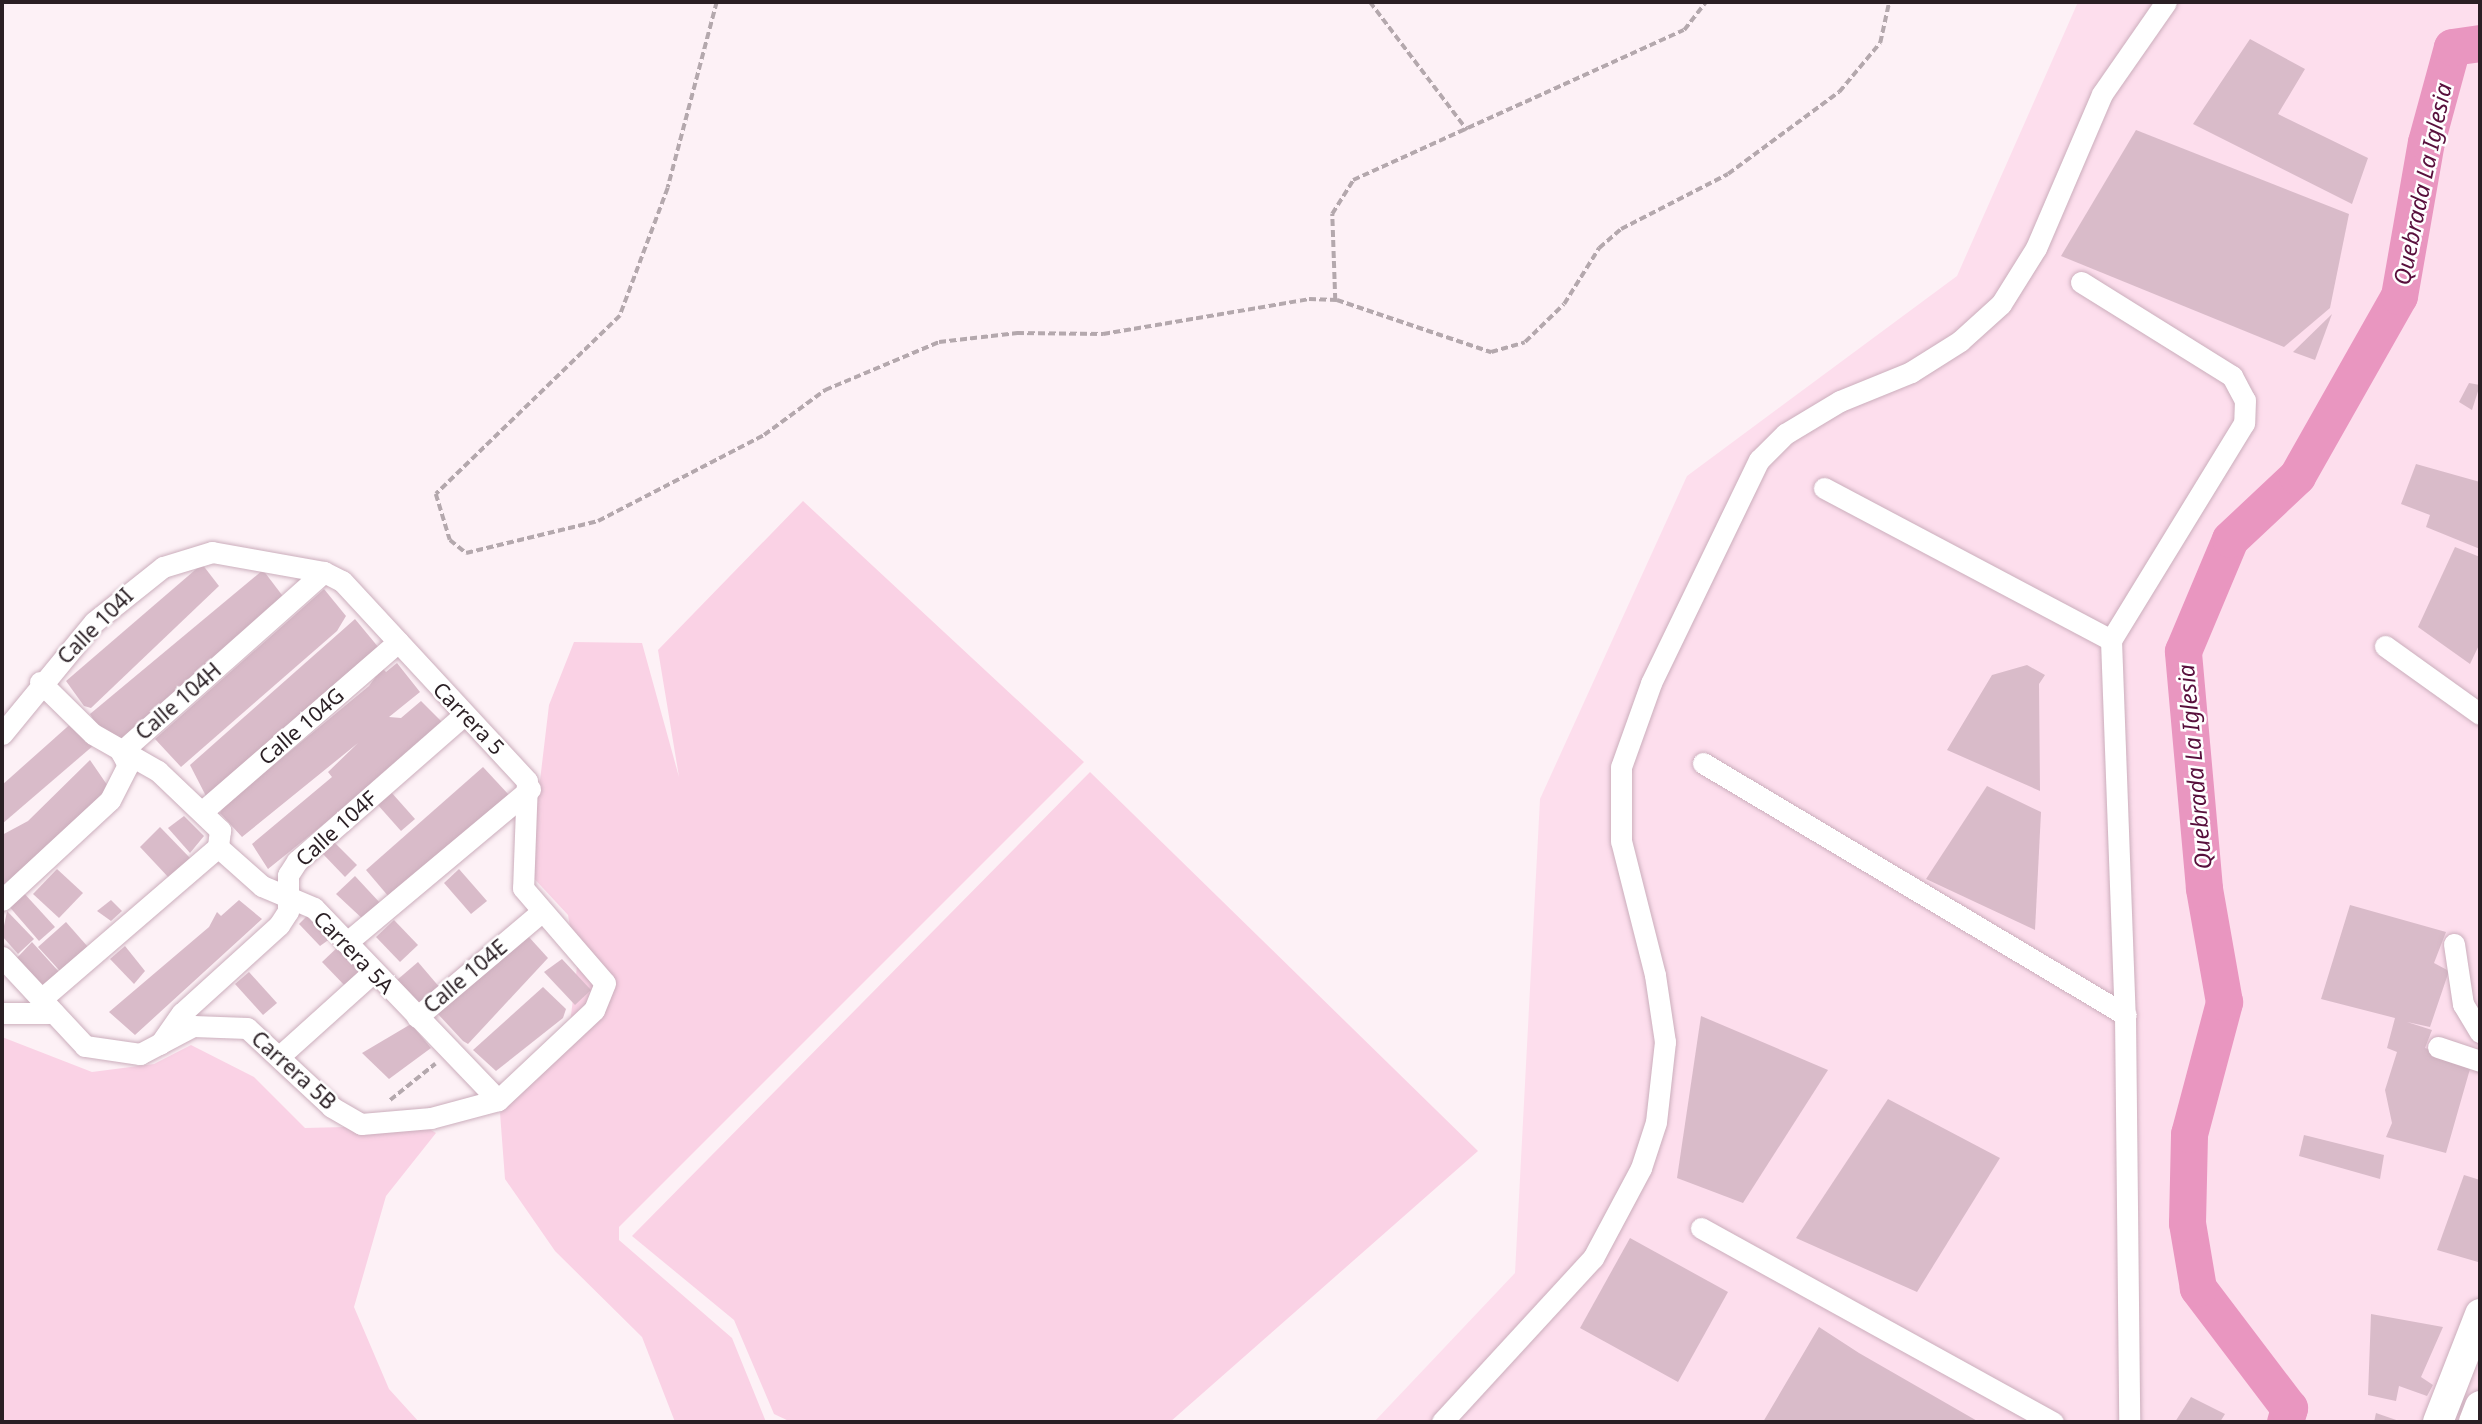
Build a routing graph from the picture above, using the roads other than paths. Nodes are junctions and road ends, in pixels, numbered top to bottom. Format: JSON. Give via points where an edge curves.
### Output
{"nodes":[{"id":1,"x":2166,"y":2,"type":"edge"},
{"id":2,"x":2081,"y":282,"type":"dead end"},
{"id":3,"x":1824,"y":488,"type":"dead end"},
{"id":4,"x":212,"y":552,"type":"joint"},
{"id":5,"x":324,"y":572,"type":"junction"},
{"id":6,"x":2111,"y":640,"type":"junction"},
{"id":7,"x":398,"y":642,"type":"junction"},
{"id":8,"x":2385,"y":646,"type":"dead end"},
{"id":9,"x":40,"y":682,"type":"junction"},
{"id":10,"x":2480,"y":714,"type":"edge"},
{"id":11,"x":464,"y":716,"type":"junction"},
{"id":12,"x":2,"y":734,"type":"edge"},
{"id":13,"x":121,"y":752,"type":"junction"},
{"id":14,"x":1703,"y":763,"type":"dead end"},
{"id":15,"x":530,"y":789,"type":"junction"},
{"id":16,"x":204,"y":810,"type":"junction"},
{"id":17,"x":219,"y":838,"type":"junction"},
{"id":18,"x":290,"y":896,"type":"junction"},
{"id":19,"x":2,"y":900,"type":"edge"},
{"id":20,"x":540,"y":913,"type":"junction"},
{"id":21,"x":346,"y":943,"type":"junction"},
{"id":22,"x":2454,"y":944,"type":"dead end"},
{"id":23,"x":2,"y":957,"type":"edge"},
{"id":24,"x":373,"y":972,"type":"junction"},
{"id":25,"x":47,"y":1006,"type":"junction"},
{"id":26,"x":2,"y":1013,"type":"edge"},
{"id":27,"x":2125,"y":1015,"type":"junction"},
{"id":28,"x":417,"y":1017,"type":"junction"},
{"id":29,"x":2480,"y":1032,"type":"edge"},
{"id":30,"x":2438,"y":1047,"type":"dead end"},
{"id":31,"x":157,"y":1050,"type":"junction"},
{"id":32,"x":282,"y":1054,"type":"junction"},
{"id":33,"x":2480,"y":1061,"type":"edge"},
{"id":34,"x":498,"y":1100,"type":"junction"},
{"id":35,"x":1701,"y":1227,"type":"dead end"},
{"id":36,"x":2480,"y":1314,"type":"edge"},
{"id":37,"x":2480,"y":1406,"type":"edge"},
{"id":38,"x":1442,"y":1422,"type":"edge"},
{"id":39,"x":2053,"y":1422,"type":"edge"},
{"id":40,"x":2129,"y":1422,"type":"edge"},
{"id":41,"x":2438,"y":1422,"type":"edge"},
{"id":42,"x":2474,"y":1422,"type":"edge"}],
"edges":[{"from":1,"to":38,"type":"street","via":[[2102,94],[2036,248],[2001,304],[1960,341],[1911,372],[1840,401],[1785,434],[1759,460],[1650,683],[1621,767],[1621,841],[1656,975],[1665,1042],[1656,1122],[1642,1168],[1592,1258]]},
{"from":2,"to":6,"type":"street","via":[[2232,376],[2245,400],[2244,424]]},
{"from":3,"to":6,"type":"street"},
{"from":4,"to":5,"type":"street","name":"Carrera 5"},
{"from":4,"to":9,"type":"street","name":"Calle 104I","via":[[163,567],[126,591]]},
{"from":5,"to":7,"type":"street","name":"Carrera 5","via":[[342,581]]},
{"from":5,"to":13,"type":"street","name":"Calle 104H"},
{"from":6,"to":27,"type":"street"},
{"from":7,"to":11,"type":"street","name":"Carrera 5"},
{"from":7,"to":16,"type":"street","name":"Calle 104G"},
{"from":8,"to":10,"type":"street"},
{"from":9,"to":12,"type":"street","name":"Calle 104I"},
{"from":9,"to":13,"type":"street","name":"Carrera 5A","via":[[93,734]]},
{"from":11,"to":15,"type":"street","name":"Carrera 5"},
{"from":11,"to":18,"type":"street","name":"Calle 104F","via":[[297,861],[288,875]]},
{"from":13,"to":16,"type":"street","name":"Carrera 5A","via":[[158,771]]},
{"from":13,"to":19,"type":"street","name":"Calle 104H","via":[[128,765],[110,800]]},
{"from":14,"to":27,"type":"street"},
{"from":15,"to":20,"type":"street","via":[[520,870]]},
{"from":15,"to":21,"type":"street"},
{"from":16,"to":17,"type":"street","name":"Carrera 5A"},
{"from":17,"to":18,"type":"street","name":"Carrera 5A","via":[[262,886]]},
{"from":17,"to":25,"type":"street"},
{"from":18,"to":21,"type":"street","name":"Carrera 5A","via":[[314,908]]},
{"from":18,"to":31,"type":"street","name":"Calle 104F","via":[[279,925],[182,1013]]},
{"from":20,"to":28,"type":"street","name":"Calle 104E"},
{"from":20,"to":34,"type":"street","via":[[605,983],[594,1010]]},
{"from":21,"to":24,"type":"street","name":"Carrera 5A"},
{"from":22,"to":29,"type":"street","via":[[2463,1004]]},
{"from":23,"to":25,"type":"street","name":"Carrera 5B"},
{"from":24,"to":28,"type":"street","name":"Carrera 5A"},
{"from":24,"to":32,"type":"street"},
{"from":25,"to":26,"type":"street"},
{"from":25,"to":31,"type":"street","name":"Carrera 5B","via":[[85,1046],[116,1055]]},
{"from":27,"to":40,"type":"street"},
{"from":28,"to":34,"type":"street","name":"Calle 104E"},
{"from":30,"to":33,"type":"street"},
{"from":31,"to":32,"type":"street","name":"Carrera 5B","via":[[193,1026],[220,1022],[247,1028]]},
{"from":32,"to":34,"type":"street","name":"Carrera 5B","via":[[332,1107],[361,1124],[430,1118]]},
{"from":35,"to":39,"type":"street"},
{"from":36,"to":41,"type":"highway"},
{"from":37,"to":42,"type":"highway"}]}
